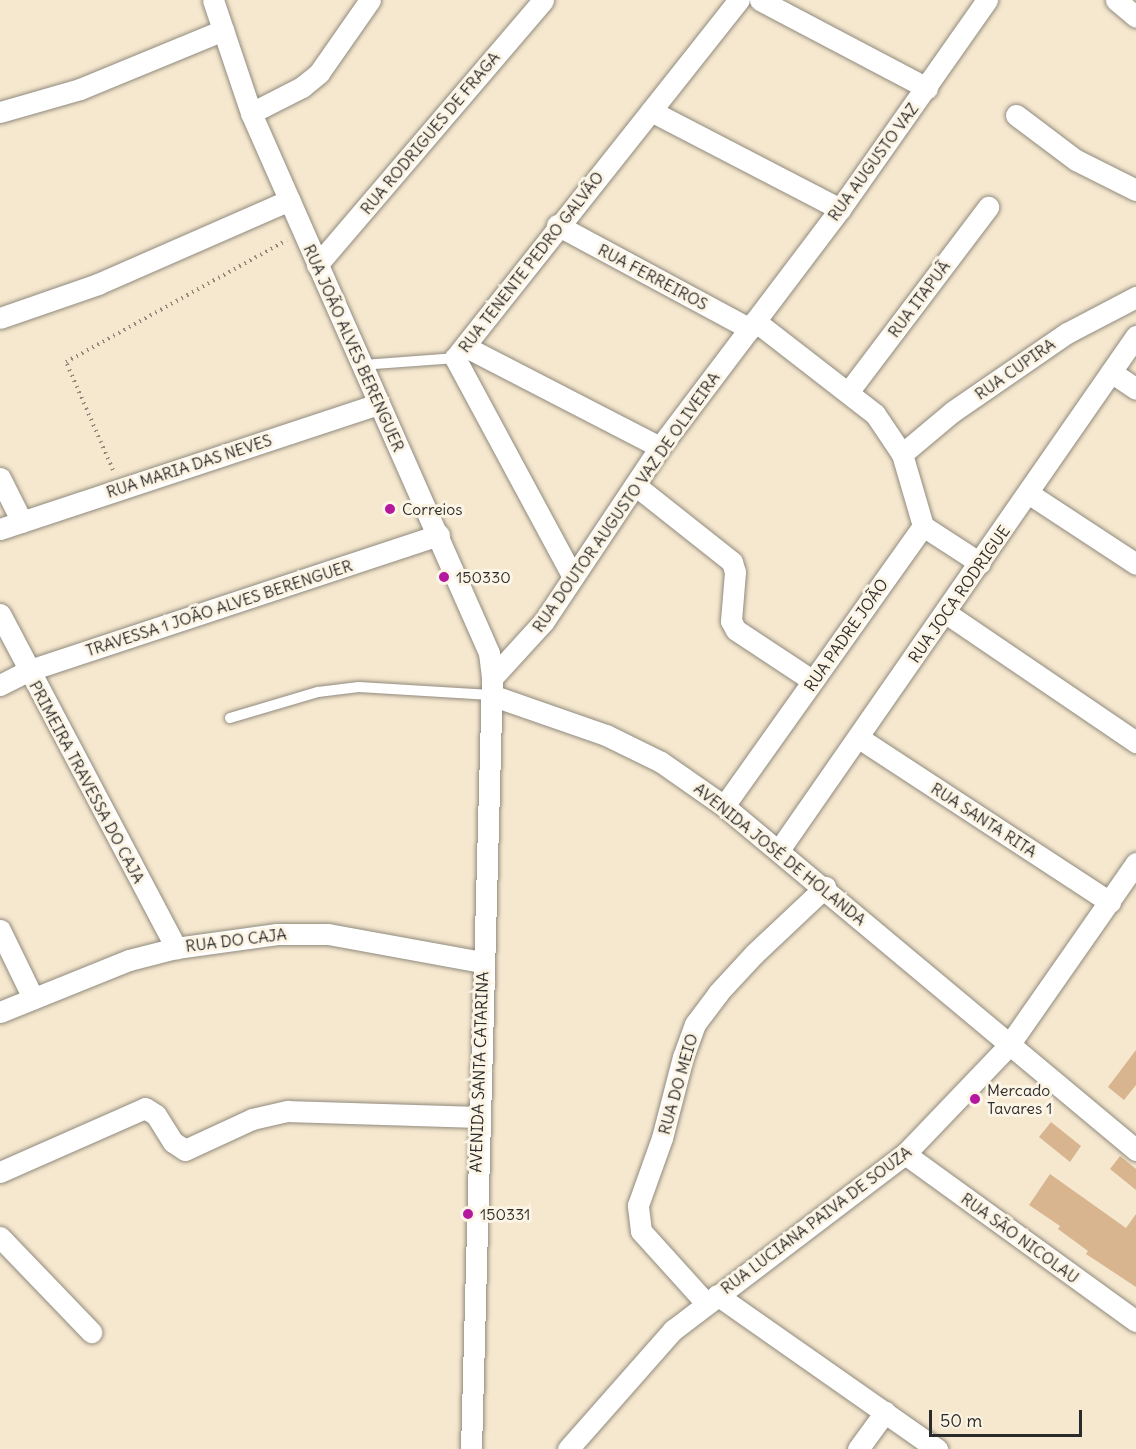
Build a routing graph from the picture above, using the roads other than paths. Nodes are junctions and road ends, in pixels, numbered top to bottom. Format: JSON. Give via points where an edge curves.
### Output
{"nodes":[{"id":1,"x":213,"y":0,"type":"edge"},
{"id":2,"x":370,"y":0,"type":"edge"},
{"id":3,"x":543,"y":0,"type":"edge"},
{"id":4,"x":739,"y":0,"type":"edge"},
{"id":5,"x":760,"y":0,"type":"edge"},
{"id":6,"x":987,"y":0,"type":"edge"},
{"id":7,"x":1116,"y":0,"type":"edge"},
{"id":8,"x":1136,"y":16,"type":"edge"},
{"id":9,"x":223,"y":30,"type":"junction"},
{"id":10,"x":927,"y":88,"type":"junction"},
{"id":11,"x":651,"y":111,"type":"junction"},
{"id":12,"x":0,"y":112,"type":"edge"},
{"id":13,"x":251,"y":113,"type":"junction"},
{"id":14,"x":1016,"y":115,"type":"dead end"},
{"id":15,"x":1136,"y":190,"type":"edge"},
{"id":16,"x":289,"y":200,"type":"junction"},
{"id":17,"x":988,"y":207,"type":"dead end"},
{"id":18,"x":840,"y":209,"type":"junction"},
{"id":19,"x":557,"y":225,"type":"junction"},
{"id":20,"x":317,"y":265,"type":"junction"},
{"id":21,"x":1136,"y":297,"type":"edge"},
{"id":22,"x":0,"y":318,"type":"edge"},
{"id":23,"x":752,"y":325,"type":"junction"},
{"id":24,"x":1136,"y":336,"type":"edge"},
{"id":25,"x":460,"y":353,"type":"junction"},
{"id":26,"x":362,"y":365,"type":"junction"},
{"id":27,"x":1111,"y":372,"type":"junction"},
{"id":28,"x":1136,"y":388,"type":"edge"},
{"id":29,"x":849,"y":391,"type":"junction"},
{"id":30,"x":379,"y":404,"type":"junction"},
{"id":31,"x":660,"y":447,"type":"junction"},
{"id":32,"x":902,"y":453,"type":"junction"},
{"id":33,"x":0,"y":478,"type":"edge"},
{"id":34,"x":635,"y":485,"type":"junction"},
{"id":35,"x":1028,"y":493,"type":"junction"},
{"id":36,"x":22,"y":522,"type":"junction"},
{"id":37,"x":923,"y":526,"type":"junction"},
{"id":38,"x":0,"y":529,"type":"edge"},
{"id":39,"x":439,"y":535,"type":"junction"},
{"id":40,"x":980,"y":563,"type":"junction"},
{"id":41,"x":1136,"y":564,"type":"edge"},
{"id":42,"x":573,"y":577,"type":"junction"},
{"id":43,"x":946,"y":613,"type":"junction"},
{"id":44,"x":0,"y":614,"type":"edge"},
{"id":45,"x":27,"y":671,"type":"junction"},
{"id":46,"x":813,"y":681,"type":"junction"},
{"id":47,"x":0,"y":685,"type":"edge"},
{"id":48,"x":491,"y":687,"type":"junction"},
{"id":49,"x":230,"y":718,"type":"dead end"},
{"id":50,"x":859,"y":738,"type":"junction"},
{"id":51,"x":1136,"y":742,"type":"edge"},
{"id":52,"x":724,"y":806,"type":"junction"},
{"id":53,"x":779,"y":850,"type":"junction"},
{"id":54,"x":1136,"y":863,"type":"edge"},
{"id":55,"x":825,"y":887,"type":"junction"},
{"id":56,"x":1110,"y":902,"type":"junction"},
{"id":57,"x":0,"y":930,"type":"edge"},
{"id":58,"x":176,"y":948,"type":"junction"},
{"id":59,"x":482,"y":962,"type":"junction"},
{"id":60,"x":33,"y":998,"type":"junction"},
{"id":61,"x":0,"y":1012,"type":"edge"},
{"id":62,"x":1009,"y":1045,"type":"junction"},
{"id":63,"x":477,"y":1117,"type":"junction"},
{"id":64,"x":1133,"y":1141,"type":"edge"},
{"id":65,"x":905,"y":1155,"type":"junction"},
{"id":66,"x":5,"y":1170,"type":"edge"},
{"id":67,"x":0,"y":1237,"type":"edge"},
{"id":68,"x":711,"y":1299,"type":"junction"},
{"id":69,"x":1136,"y":1321,"type":"edge"},
{"id":70,"x":91,"y":1332,"type":"dead end"},
{"id":71,"x":885,"y":1412,"type":"junction"},
{"id":72,"x":471,"y":1449,"type":"edge"},
{"id":73,"x":568,"y":1449,"type":"edge"},
{"id":74,"x":858,"y":1449,"type":"edge"},
{"id":75,"x":937,"y":1449,"type":"edge"}],
"edges":[{"from":1,"to":9,"type":"street","name":"RUA JOÃO ALVES BERENGUER"},
{"from":2,"to":13,"type":"street","via":[[319,72],[302,87]]},
{"from":3,"to":20,"type":"street","name":"RUA RODRIGUES DE FRAGA"},
{"from":4,"to":11,"type":"street","name":"RUA TENENTE PEDRO GALVÃO"},
{"from":5,"to":10,"type":"street"},
{"from":6,"to":10,"type":"street","name":"RUA AUGUSTO VAZ"},
{"from":7,"to":8,"type":"street"},
{"from":9,"to":12,"type":"street","via":[[80,89]]},
{"from":9,"to":13,"type":"street","name":"RUA JOÃO ALVES BERENGUER"},
{"from":10,"to":18,"type":"street","name":"RUA AUGUSTO VAZ"},
{"from":11,"to":18,"type":"street"},
{"from":11,"to":19,"type":"street","name":"RUA TENENTE PEDRO GALVÃO"},
{"from":13,"to":16,"type":"street","name":"RUA JOÃO ALVES BERENGUER"},
{"from":14,"to":15,"type":"street","via":[[1076,160]]},
{"from":16,"to":20,"type":"street","name":"RUA JOÃO ALVES BERENGUER"},
{"from":16,"to":22,"type":"street","via":[[98,284]]},
{"from":17,"to":29,"type":"street","name":"RUA ITAPUÃ"},
{"from":18,"to":23,"type":"street","name":"RUA AUGUSTO VAZ"},
{"from":19,"to":23,"type":"street","name":"RUA FERREIROS"},
{"from":19,"to":25,"type":"street","name":"RUA TENENTE PEDRO GALVÃO"},
{"from":20,"to":26,"type":"street","name":"RUA JOÃO ALVES BERENGUER"},
{"from":21,"to":32,"type":"street","name":"RUA CUPIRA","via":[[1067,333],[952,412]]},
{"from":23,"to":29,"type":"street","name":"RUA FERREIROS"},
{"from":23,"to":31,"type":"street","name":"RUA DOUTOR AUGUSTO VAZ DE OLIVEIRA"},
{"from":24,"to":27,"type":"street","name":"RUA JOCA RODRIGUE"},
{"from":25,"to":26,"type":"lane"},
{"from":25,"to":31,"type":"street"},
{"from":25,"to":42,"type":"street","name":"RUA TENENTE PEDRO GALVÃO"},
{"from":26,"to":30,"type":"street","name":"RUA JOÃO ALVES BERENGUER"},
{"from":27,"to":28,"type":"street"},
{"from":27,"to":35,"type":"street","name":"RUA JOCA RODRIGUE"},
{"from":29,"to":32,"type":"street","name":"RUA FERREIROS","via":[[874,414]]},
{"from":30,"to":36,"type":"street","name":"RUA MARIA DAS NEVES"},
{"from":30,"to":39,"type":"street","name":"RUA JOÃO ALVES BERENGUER"},
{"from":31,"to":34,"type":"street","name":"RUA DOUTOR AUGUSTO VAZ DE OLIVEIRA"},
{"from":32,"to":37,"type":"street"},
{"from":33,"to":36,"type":"street"},
{"from":34,"to":42,"type":"street","name":"RUA DOUTOR AUGUSTO VAZ DE OLIVEIRA"},
{"from":34,"to":46,"type":"street","via":[[732,562],[735,572],[730,614],[736,630]]},
{"from":35,"to":40,"type":"street","name":"RUA JOCA RODRIGUE"},
{"from":35,"to":41,"type":"street"},
{"from":36,"to":38,"type":"street","name":"RUA MARIA DAS NEVES"},
{"from":37,"to":40,"type":"street"},
{"from":37,"to":46,"type":"street","name":"RUA PADRE JOÃO"},
{"from":39,"to":45,"type":"street","name":"TRAVESSA 1 JOÃO ALVES BERENGUER"},
{"from":39,"to":48,"type":"street","name":"RUA JOÃO ALVES BERENGUER","via":[[484,639]]},
{"from":40,"to":43,"type":"street","name":"RUA JOCA RODRIGUE"},
{"from":42,"to":48,"type":"street","name":"RUA DOUTOR AUGUSTO VAZ DE OLIVEIRA","via":[[544,621]]},
{"from":43,"to":50,"type":"street","name":"RUA JOCA RODRIGUE"},
{"from":43,"to":51,"type":"street"},
{"from":44,"to":45,"type":"street","name":"PRIMEIRA TRAVESSA DO CAJA"},
{"from":45,"to":47,"type":"street","name":"TRAVESSA 1 JOÃO ALVES BERENGUER"},
{"from":45,"to":58,"type":"street","name":"PRIMEIRA TRAVESSA DO CAJA"},
{"from":46,"to":52,"type":"street","name":"RUA PADRE JOÃO"},
{"from":48,"to":49,"type":"lane","via":[[359,687],[318,692]]},
{"from":48,"to":52,"type":"street","name":"AVENIDA JOSÉ DE HOLANDA","via":[[661,762]]},
{"from":48,"to":59,"type":"street","name":"AVENIDA SANTA CATARINA"},
{"from":50,"to":53,"type":"street","name":"RUA JOCA RODRIGUE"},
{"from":50,"to":56,"type":"street","name":"RUA SANTA RITA"},
{"from":52,"to":53,"type":"street","name":"AVENIDA JOSÉ DE HOLANDA"},
{"from":53,"to":55,"type":"street","name":"AVENIDA JOSÉ DE HOLANDA"},
{"from":54,"to":56,"type":"street","name":"RUA LUCIANA PAIVA DE SOUZA"},
{"from":55,"to":62,"type":"street","name":"AVENIDA JOSÉ DE HOLANDA"},
{"from":55,"to":68,"type":"street","name":"RUA DO MEIO","via":[[725,985],[695,1024],[638,1205],[641,1231]]},
{"from":56,"to":62,"type":"street","name":"RUA LUCIANA PAIVA DE SOUZA"},
{"from":57,"to":60,"type":"street"},
{"from":58,"to":59,"type":"street","name":"RUA DO CAJA","via":[[304,932]]},
{"from":58,"to":60,"type":"street","name":"RUA DO CAJA","via":[[129,960]]},
{"from":59,"to":63,"type":"street","name":"AVENIDA SANTA CATARINA"},
{"from":60,"to":61,"type":"street","name":"RUA DO CAJA"},
{"from":62,"to":64,"type":"street","name":"AVENIDA JOSÉ DE HOLANDA"},
{"from":62,"to":65,"type":"street","name":"RUA LUCIANA PAIVA DE SOUZA"},
{"from":63,"to":66,"type":"street","via":[[268,1113],[185,1150],[173,1142],[156,1114],[145,1108]]},
{"from":63,"to":72,"type":"street","name":"AVENIDA SANTA CATARINA"},
{"from":65,"to":68,"type":"street","name":"RUA LUCIANA PAIVA DE SOUZA"},
{"from":65,"to":69,"type":"street","name":"RUA SÃO NICOLAU"},
{"from":67,"to":70,"type":"street"},
{"from":68,"to":71,"type":"street"},
{"from":68,"to":73,"type":"street","name":"RUA LUCIANA PAIVA DE SOUZA","via":[[673,1330]]},
{"from":71,"to":74,"type":"street"},
{"from":71,"to":75,"type":"street"}]}
